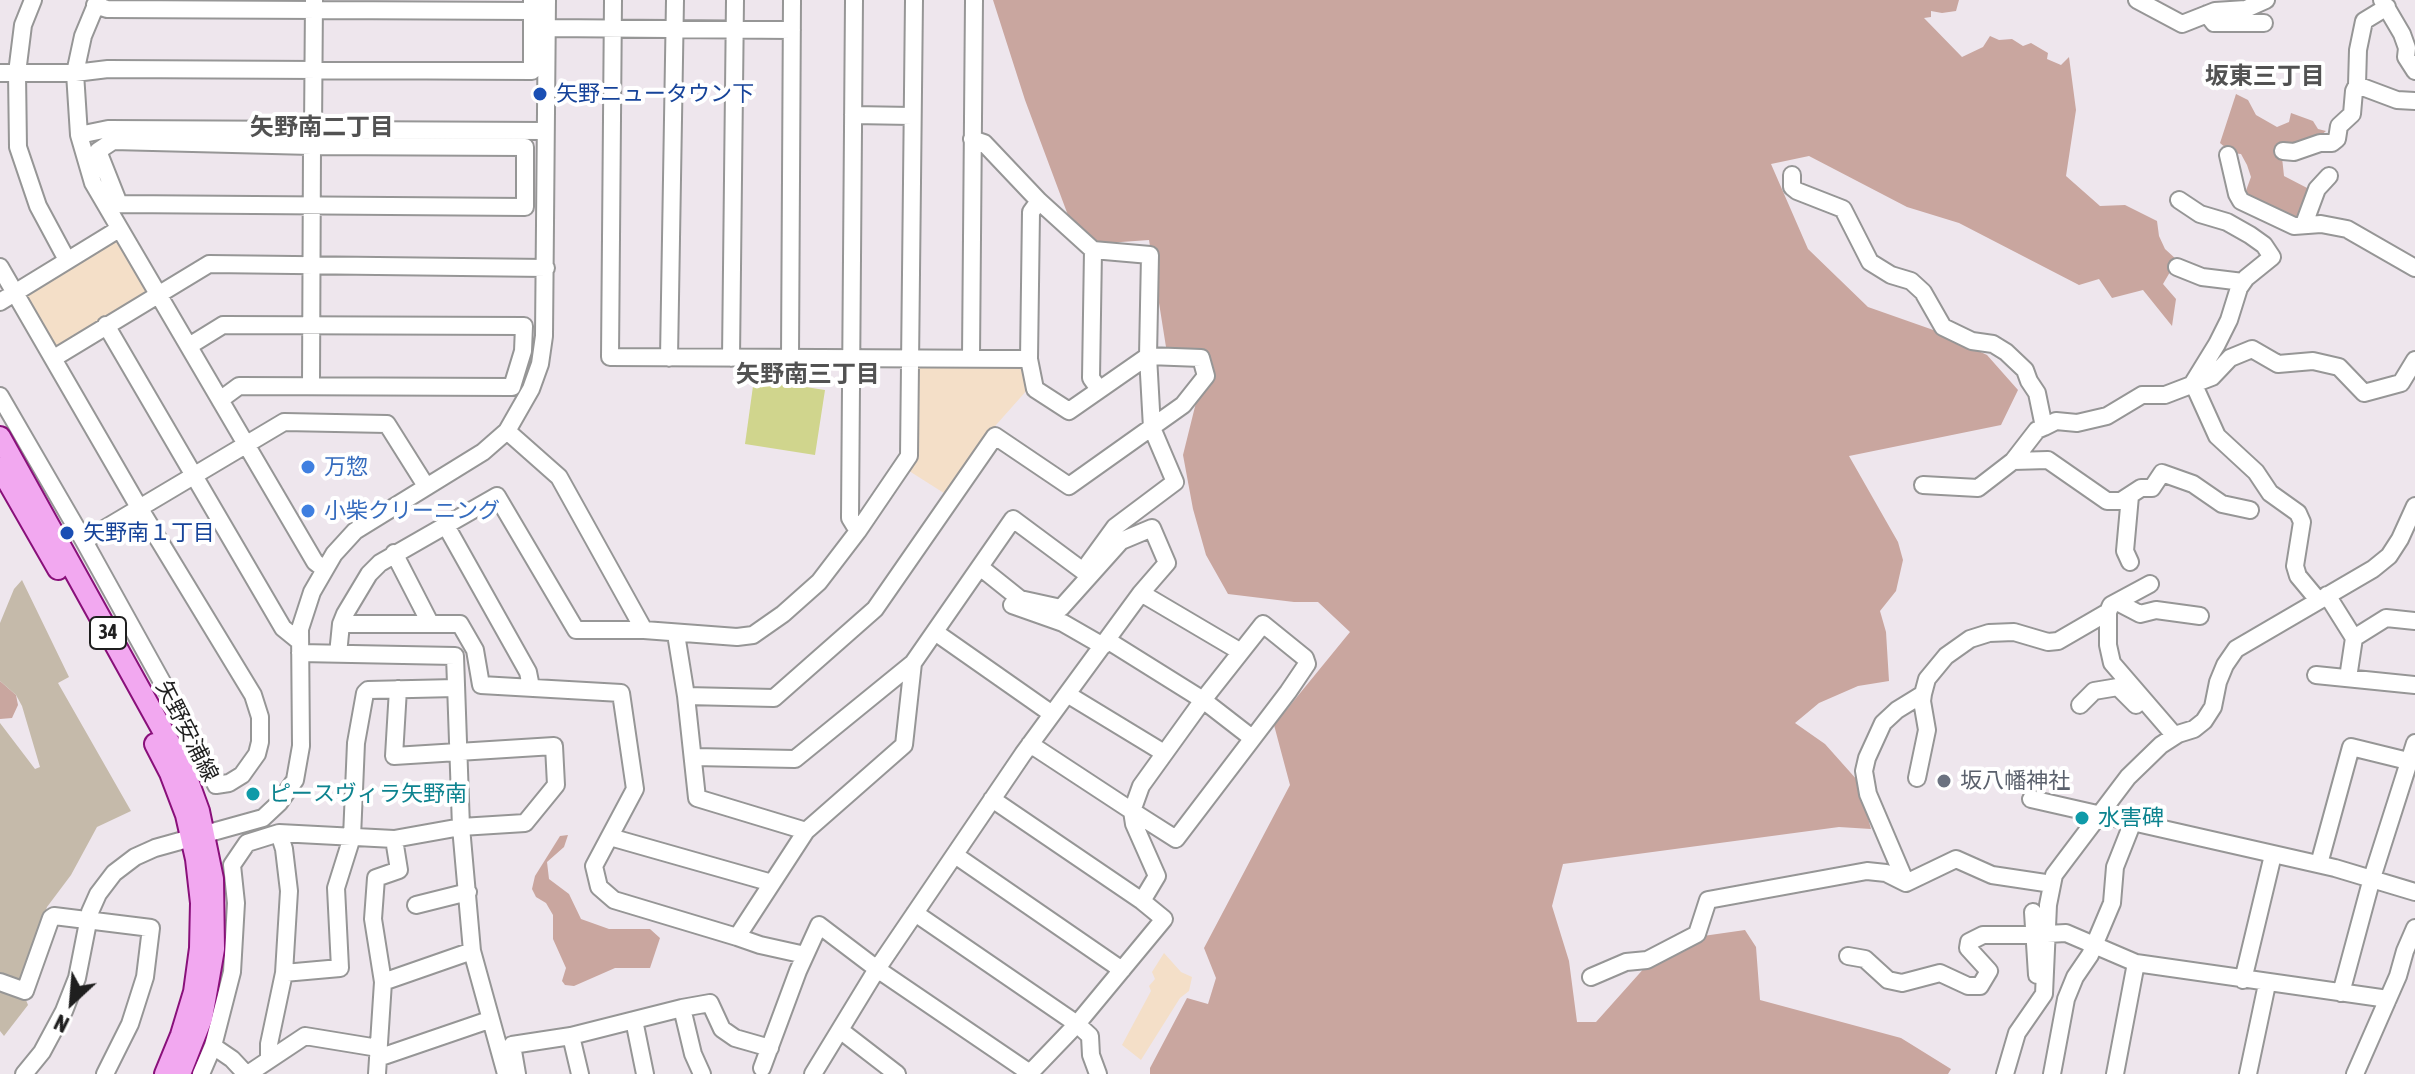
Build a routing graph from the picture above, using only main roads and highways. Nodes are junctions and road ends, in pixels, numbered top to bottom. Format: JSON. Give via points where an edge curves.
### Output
{"nodes":[{"id":1,"x":0,"y":437,"type":"edge"},
{"id":2,"x":0,"y":468,"type":"edge"},
{"id":3,"x":6,"y":492,"type":"edge"},
{"id":4,"x":199,"y":835,"type":"junction"},
{"id":5,"x":165,"y":1074,"type":"edge"},
{"id":6,"x":180,"y":1074,"type":"edge"}],
"edges":[{"from":1,"to":4,"type":"main road","name":"矢野安浦線","number":"34","via":[[183,767]]},
{"from":2,"to":3,"type":"main road","name":"矢野安浦線","number":"34"},
{"from":3,"to":4,"type":"main road","name":"矢野安浦線","number":"34","via":[[94,628]]},
{"from":4,"to":5,"type":"main road","name":"矢野安浦線","number":"34","via":[[199,959],[188,1014]]},
{"from":4,"to":6,"type":"main road","name":"矢野安浦線","number":"34","via":[[215,903],[214,949],[202,1018]]}]}
